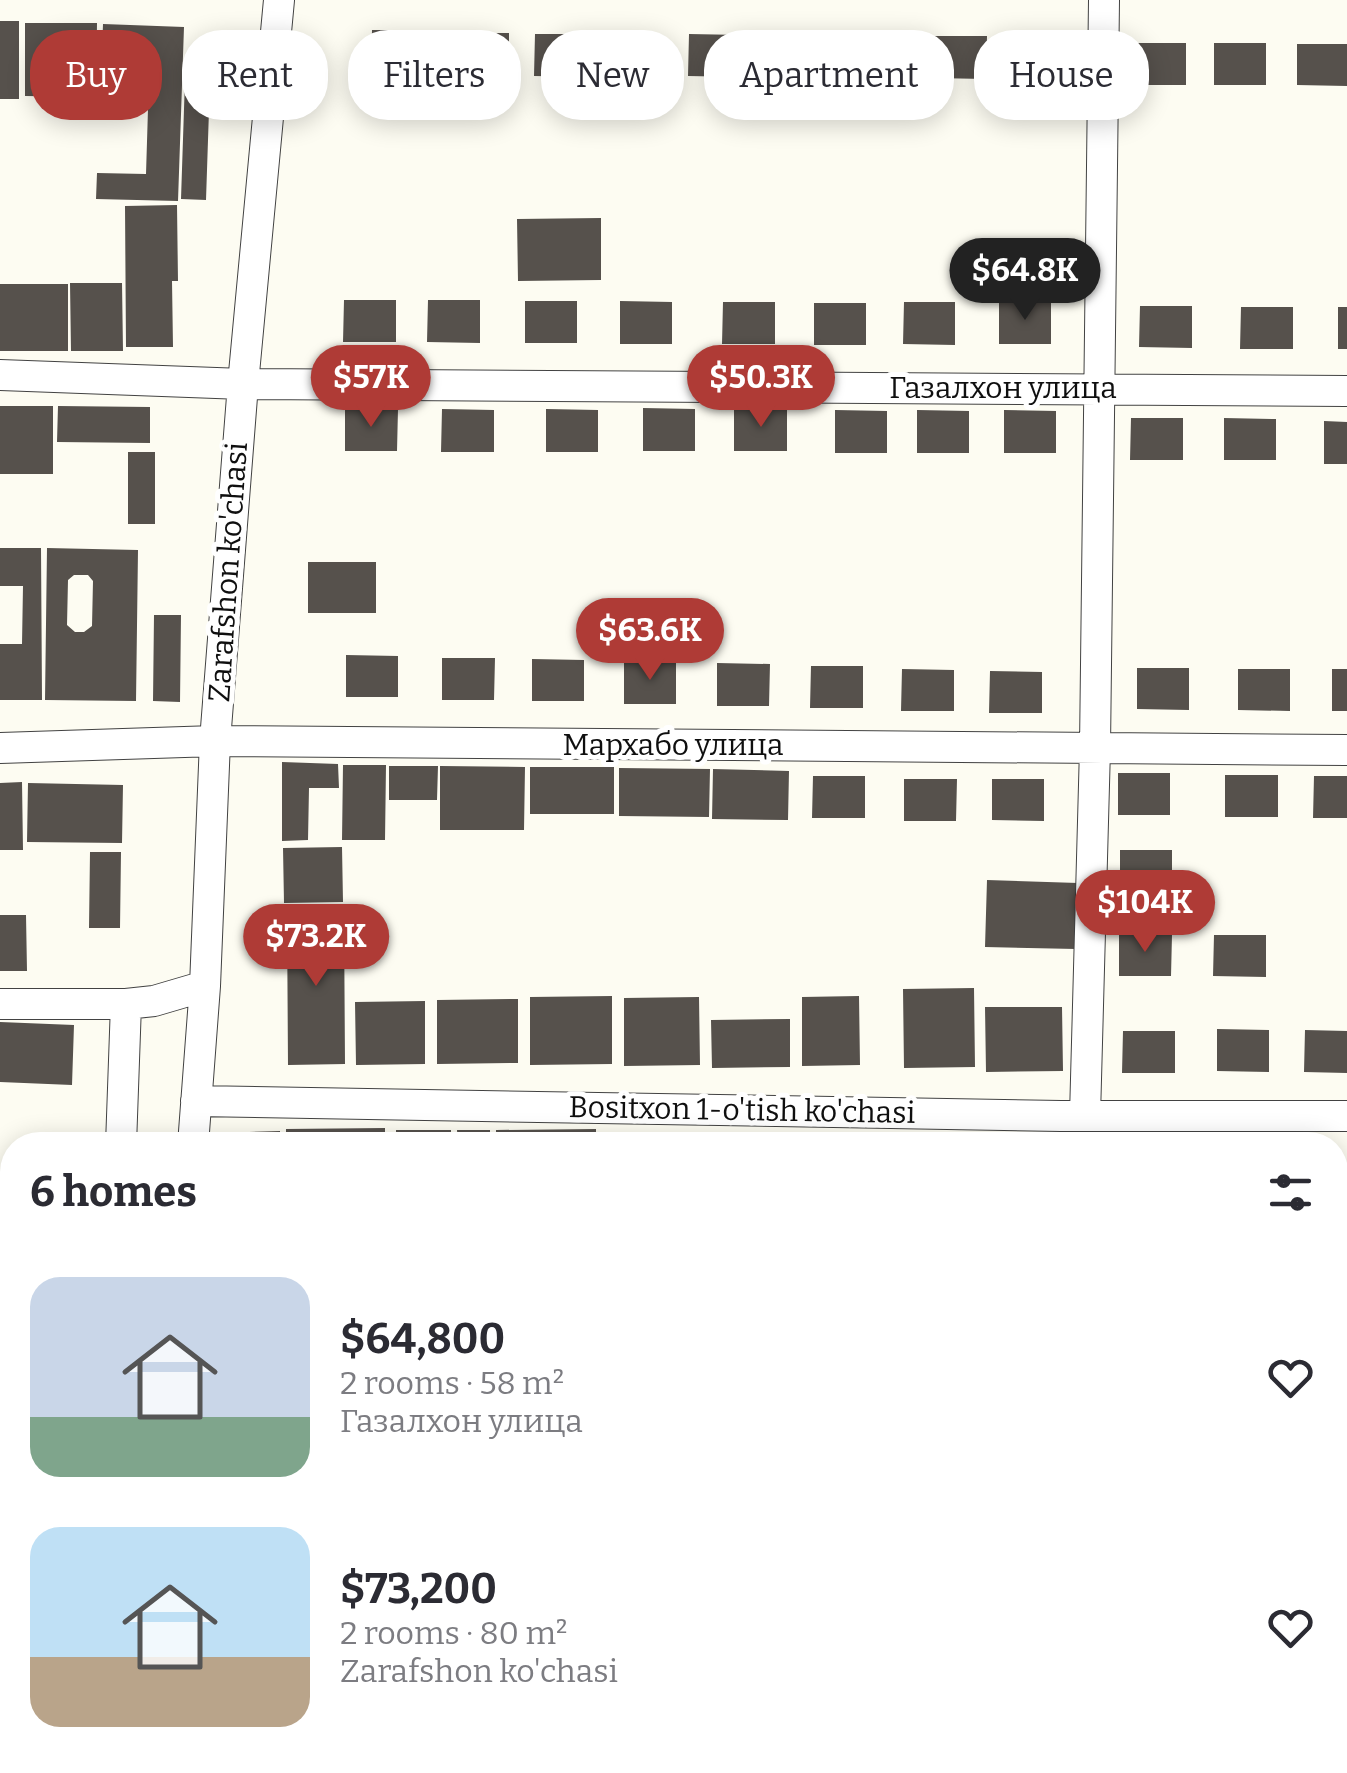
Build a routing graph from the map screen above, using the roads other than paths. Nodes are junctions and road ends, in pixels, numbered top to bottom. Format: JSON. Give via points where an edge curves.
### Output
{"nodes":[{"id":1,"x":279,"y":0,"type":"edge"},
{"id":2,"x":1104,"y":0,"type":"edge"},
{"id":3,"x":0,"y":375,"type":"edge"},
{"id":4,"x":243,"y":384,"type":"junction"},
{"id":5,"x":1100,"y":388,"type":"junction"},
{"id":6,"x":1347,"y":391,"type":"edge"},
{"id":7,"x":216,"y":741,"type":"junction"},
{"id":8,"x":0,"y":748,"type":"edge"},
{"id":9,"x":1095,"y":748,"type":"junction"},
{"id":10,"x":1347,"y":750,"type":"edge"},
{"id":11,"x":205,"y":986,"type":"junction"},
{"id":12,"x":0,"y":1004,"type":"edge"},
{"id":13,"x":126,"y":1004,"type":"junction"},
{"id":14,"x":196,"y":1101,"type":"junction"},
{"id":15,"x":1347,"y":1116,"type":"edge"},
{"id":16,"x":1069,"y":1126,"type":"edge"},
{"id":17,"x":121,"y":1132,"type":"edge"},
{"id":18,"x":194,"y":1132,"type":"edge"}],
"edges":[{"from":1,"to":4,"type":"street","name":"Zarafshon ko'chasi"},
{"from":2,"to":5,"type":"street"},
{"from":3,"to":4,"type":"street","name":"Газалхон улица"},
{"from":4,"to":5,"type":"street","name":"Газалхон улица"},
{"from":4,"to":7,"type":"street","name":"Zarafshon ko'chasi"},
{"from":5,"to":6,"type":"street","name":"Газалхон улица"},
{"from":5,"to":9,"type":"street"},
{"from":7,"to":8,"type":"street","name":"Мархабо улица"},
{"from":7,"to":9,"type":"street","name":"Мархабо улица"},
{"from":7,"to":11,"type":"street","name":"Zarafshon ko'chasi"},
{"from":9,"to":10,"type":"street","name":"Мархабо улица"},
{"from":9,"to":16,"type":"street"},
{"from":11,"to":13,"type":"street"},
{"from":11,"to":14,"type":"street","name":"Zarafshon ko'chasi"},
{"from":12,"to":13,"type":"street"},
{"from":13,"to":17,"type":"street"},
{"from":14,"to":16,"type":"street","name":"Bositxon 1-o'tish ko'chasi"},
{"from":14,"to":18,"type":"street","name":"Zarafshon ko'chasi"},
{"from":15,"to":16,"type":"street","name":"Bositxon 1-o'tish ko'chasi"}]}
